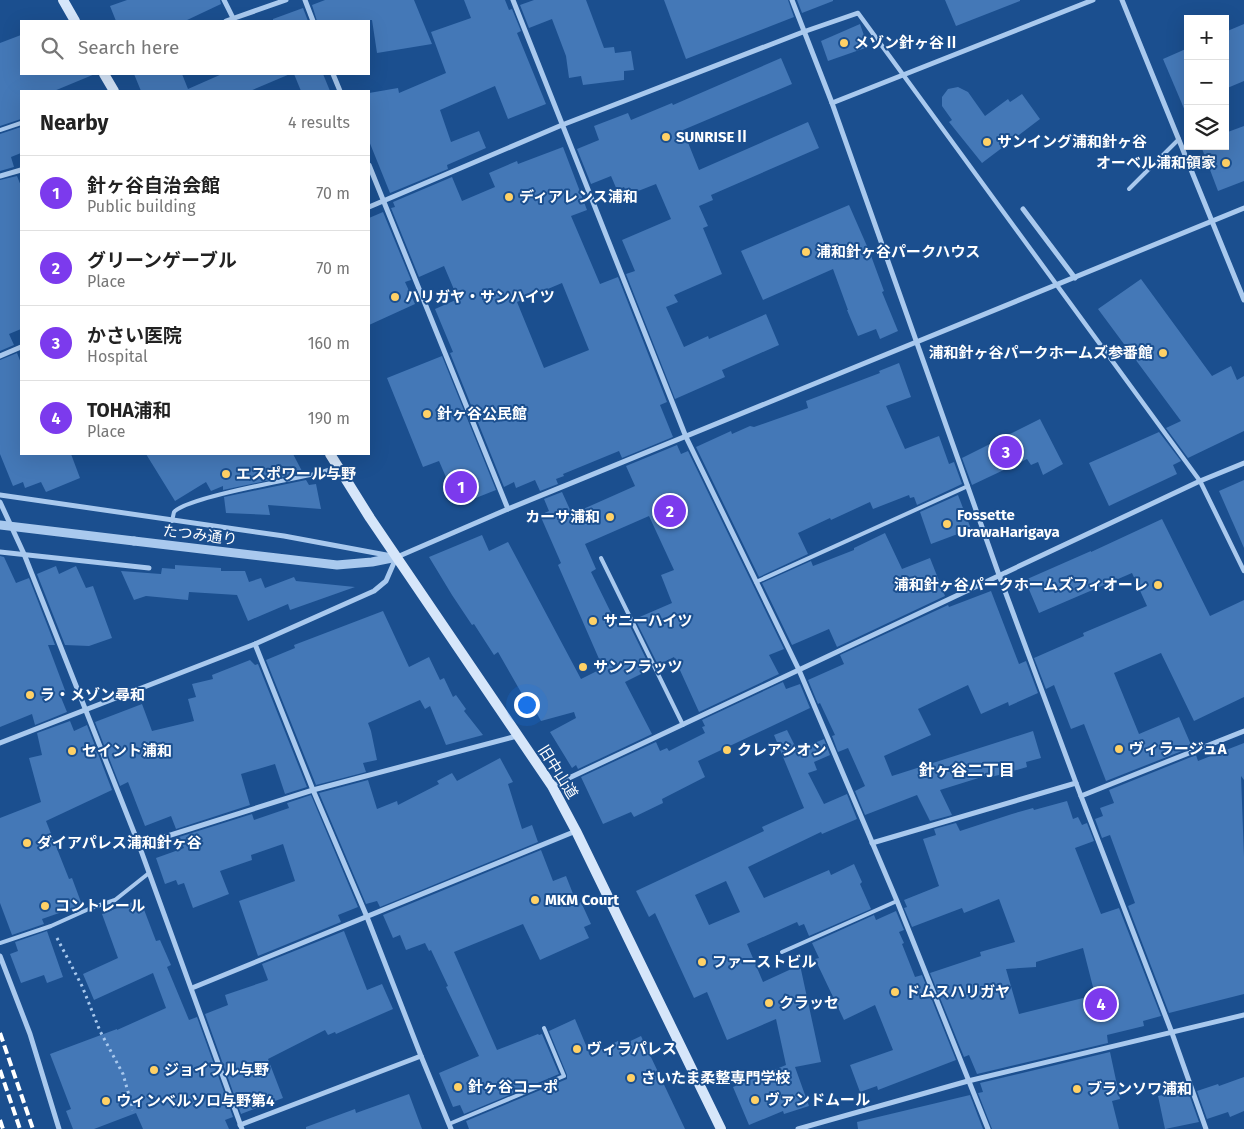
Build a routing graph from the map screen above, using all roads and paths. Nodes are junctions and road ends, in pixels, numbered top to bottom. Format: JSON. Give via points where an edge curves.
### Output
{"nodes":[{"id":1,"x":63,"y":0,"type":"edge"},
{"id":2,"x":224,"y":0,"type":"edge"},
{"id":3,"x":286,"y":0,"type":"edge"},
{"id":4,"x":305,"y":0,"type":"edge"},
{"id":5,"x":513,"y":0,"type":"edge"},
{"id":6,"x":792,"y":0,"type":"edge"},
{"id":7,"x":1093,"y":0,"type":"edge"},
{"id":8,"x":1122,"y":0,"type":"edge"},
{"id":9,"x":233,"y":18,"type":"junction"},
{"id":10,"x":74,"y":20,"type":"edge"},
{"id":11,"x":228,"y":20,"type":"edge"},
{"id":12,"x":313,"y":20,"type":"edge"},
{"id":13,"x":803,"y":32,"type":"junction"},
{"id":14,"x":104,"y":75,"type":"edge"},
{"id":15,"x":334,"y":75,"type":"edge"},
{"id":16,"x":903,"y":75,"type":"junction"},
{"id":17,"x":110,"y":90,"type":"edge"},
{"id":18,"x":340,"y":90,"type":"edge"},
{"id":19,"x":832,"y":103,"type":"junction"},
{"id":20,"x":20,"y":122,"type":"edge"},
{"id":21,"x":562,"y":126,"type":"junction"},
{"id":22,"x":0,"y":130,"type":"edge"},
{"id":23,"x":1178,"y":139,"type":"junction"},
{"id":24,"x":370,"y":169,"type":"edge"},
{"id":25,"x":20,"y":170,"type":"edge"},
{"id":26,"x":0,"y":176,"type":"edge"},
{"id":27,"x":1129,"y":189,"type":"dead end"},
{"id":28,"x":382,"y":201,"type":"junction"},
{"id":29,"x":370,"y":207,"type":"edge"},
{"id":30,"x":1244,"y":208,"type":"edge"},
{"id":31,"x":1023,"y":209,"type":"dead end"},
{"id":32,"x":1212,"y":222,"type":"junction"},
{"id":33,"x":1075,"y":278,"type":"junction"},
{"id":34,"x":1057,"y":285,"type":"junction"},
{"id":35,"x":1244,"y":300,"type":"edge"},
{"id":36,"x":916,"y":342,"type":"junction"},
{"id":37,"x":20,"y":347,"type":"edge"},
{"id":38,"x":0,"y":356,"type":"edge"},
{"id":39,"x":686,"y":437,"type":"junction"},
{"id":40,"x":331,"y":455,"type":"edge"},
{"id":41,"x":1244,"y":462,"type":"edge"},
{"id":42,"x":338,"y":467,"type":"junction"},
{"id":43,"x":1200,"y":481,"type":"junction"},
{"id":44,"x":968,"y":486,"type":"junction"},
{"id":45,"x":0,"y":495,"type":"edge"},
{"id":46,"x":0,"y":502,"type":"edge"},
{"id":47,"x":508,"y":509,"type":"junction"},
{"id":48,"x":172,"y":521,"type":"junction"},
{"id":49,"x":0,"y":525,"type":"edge"},
{"id":50,"x":0,"y":552,"type":"edge"},
{"id":51,"x":24,"y":554,"type":"junction"},
{"id":52,"x":397,"y":557,"type":"junction"},
{"id":53,"x":601,"y":558,"type":"dead end"},
{"id":54,"x":150,"y":568,"type":"dead end"},
{"id":55,"x":1244,"y":571,"type":"edge"},
{"id":56,"x":999,"y":576,"type":"junction"},
{"id":57,"x":756,"y":582,"type":"junction"},
{"id":58,"x":255,"y":644,"type":"junction"},
{"id":59,"x":798,"y":670,"type":"junction"},
{"id":60,"x":85,"y":711,"type":"junction"},
{"id":61,"x":683,"y":725,"type":"junction"},
{"id":62,"x":1244,"y":731,"type":"edge"},
{"id":63,"x":517,"y":736,"type":"junction"},
{"id":64,"x":0,"y":743,"type":"edge"},
{"id":65,"x":1076,"y":783,"type":"junction"},
{"id":66,"x":552,"y":786,"type":"junction"},
{"id":67,"x":313,"y":790,"type":"junction"},
{"id":68,"x":1081,"y":796,"type":"junction"},
{"id":69,"x":576,"y":831,"type":"junction"},
{"id":70,"x":872,"y":843,"type":"junction"},
{"id":71,"x":139,"y":845,"type":"junction"},
{"id":72,"x":150,"y":873,"type":"junction"},
{"id":73,"x":897,"y":901,"type":"junction"},
{"id":74,"x":367,"y":917,"type":"junction"},
{"id":75,"x":51,"y":926,"type":"junction"},
{"id":76,"x":0,"y":943,"type":"edge"},
{"id":77,"x":782,"y":952,"type":"dead end"},
{"id":78,"x":0,"y":956,"type":"edge"},
{"id":79,"x":192,"y":988,"type":"junction"},
{"id":80,"x":1244,"y":1015,"type":"edge"},
{"id":81,"x":544,"y":1028,"type":"dead end"},
{"id":82,"x":1172,"y":1033,"type":"junction"},
{"id":83,"x":421,"y":1056,"type":"junction"},
{"id":84,"x":968,"y":1081,"type":"junction"},
{"id":85,"x":133,"y":1110,"type":"dead end"},
{"id":86,"x":241,"y":1127,"type":"edge"},
{"id":87,"x":450,"y":1127,"type":"edge"},
{"id":88,"x":59,"y":1129,"type":"edge"},
{"id":89,"x":721,"y":1129,"type":"edge"},
{"id":90,"x":798,"y":1129,"type":"edge"},
{"id":91,"x":988,"y":1129,"type":"edge"},
{"id":92,"x":1206,"y":1129,"type":"edge"}],
"edges":[{"from":1,"to":10,"type":"main road"},
{"from":2,"to":9,"type":"street"},
{"from":3,"to":9,"type":"street"},
{"from":4,"to":12,"type":"street"},
{"from":5,"to":21,"type":"street"},
{"from":6,"to":13,"type":"street"},
{"from":7,"to":16,"type":"street"},
{"from":8,"to":23,"type":"street"},
{"from":9,"to":11,"type":"street"},
{"from":13,"to":16,"type":"street","via":[[858,13]]},
{"from":13,"to":19,"type":"street"},
{"from":13,"to":21,"type":"street"},
{"from":14,"to":17,"type":"main road"},
{"from":15,"to":18,"type":"street"},
{"from":16,"to":19,"type":"street"},
{"from":16,"to":34,"type":"street"},
{"from":19,"to":36,"type":"street"},
{"from":20,"to":22,"type":"lane"},
{"from":21,"to":28,"type":"street"},
{"from":21,"to":39,"type":"street"},
{"from":23,"to":27,"type":"lane"},
{"from":23,"to":32,"type":"street"},
{"from":24,"to":28,"type":"street"},
{"from":25,"to":26,"type":"street"},
{"from":28,"to":29,"type":"street"},
{"from":28,"to":47,"type":"street"},
{"from":30,"to":32,"type":"street"},
{"from":31,"to":33,"type":"street"},
{"from":32,"to":33,"type":"street"},
{"from":32,"to":35,"type":"street"},
{"from":33,"to":34,"type":"street"},
{"from":34,"to":36,"type":"street"},
{"from":34,"to":43,"type":"street"},
{"from":36,"to":39,"type":"street"},
{"from":36,"to":44,"type":"street"},
{"from":37,"to":38,"type":"street"},
{"from":39,"to":47,"type":"street"},
{"from":39,"to":57,"type":"street"},
{"from":40,"to":42,"type":"main road","name":"旧中山道"},
{"from":41,"to":43,"type":"street"},
{"from":42,"to":48,"type":"lane","via":[[181,506],[174,512]]},
{"from":42,"to":52,"type":"main road","name":"旧中山道"},
{"from":43,"to":55,"type":"street"},
{"from":43,"to":56,"type":"street"},
{"from":44,"to":56,"type":"street"},
{"from":44,"to":57,"type":"lane"},
{"from":45,"to":48,"type":"street"},
{"from":46,"to":51,"type":"street"},
{"from":47,"to":52,"type":"street"},
{"from":48,"to":52,"type":"street"},
{"from":49,"to":52,"type":"street","name":"たつみ通り","bridge":true,"via":[[337,565]]},
{"from":50,"to":51,"type":"street"},
{"from":51,"to":54,"type":"street"},
{"from":51,"to":60,"type":"street"},
{"from":52,"to":58,"type":"street","via":[[386,581],[374,591]]},
{"from":52,"to":63,"type":"main road","name":"旧中山道"},
{"from":53,"to":61,"type":"lane"},
{"from":56,"to":59,"type":"street"},
{"from":56,"to":65,"type":"street"},
{"from":57,"to":59,"type":"street"},
{"from":58,"to":60,"type":"street"},
{"from":58,"to":67,"type":"street"},
{"from":59,"to":61,"type":"street"},
{"from":59,"to":70,"type":"street"},
{"from":60,"to":64,"type":"street"},
{"from":60,"to":71,"type":"street"},
{"from":61,"to":66,"type":"street"},
{"from":62,"to":68,"type":"street"},
{"from":63,"to":66,"type":"main road","name":"旧中山道"},
{"from":63,"to":67,"type":"street"},
{"from":65,"to":68,"type":"street"},
{"from":65,"to":70,"type":"street"},
{"from":66,"to":69,"type":"main road","name":"旧中山道"},
{"from":67,"to":71,"type":"street"},
{"from":67,"to":74,"type":"street"},
{"from":68,"to":82,"type":"street"},
{"from":69,"to":74,"type":"street"},
{"from":69,"to":89,"type":"main road","name":"旧中山道"},
{"from":70,"to":73,"type":"street"},
{"from":71,"to":72,"type":"street"},
{"from":72,"to":75,"type":"lane","via":[[115,900]]},
{"from":72,"to":79,"type":"street"},
{"from":73,"to":77,"type":"lane"},
{"from":73,"to":84,"type":"street"},
{"from":74,"to":79,"type":"street"},
{"from":74,"to":83,"type":"street"},
{"from":75,"to":76,"type":"lane"},
{"from":75,"to":85,"type":"path","via":[[123,1074]]},
{"from":78,"to":88,"type":"street","via":[[30,1034]]},
{"from":79,"to":86,"type":"street"},
{"from":80,"to":82,"type":"street"},
{"from":81,"to":87,"type":"lane","via":[[564,1076]]},
{"from":82,"to":84,"type":"street"},
{"from":82,"to":92,"type":"street"},
{"from":83,"to":86,"type":"street"},
{"from":83,"to":87,"type":"street"},
{"from":84,"to":90,"type":"street"},
{"from":84,"to":91,"type":"street"}]}
